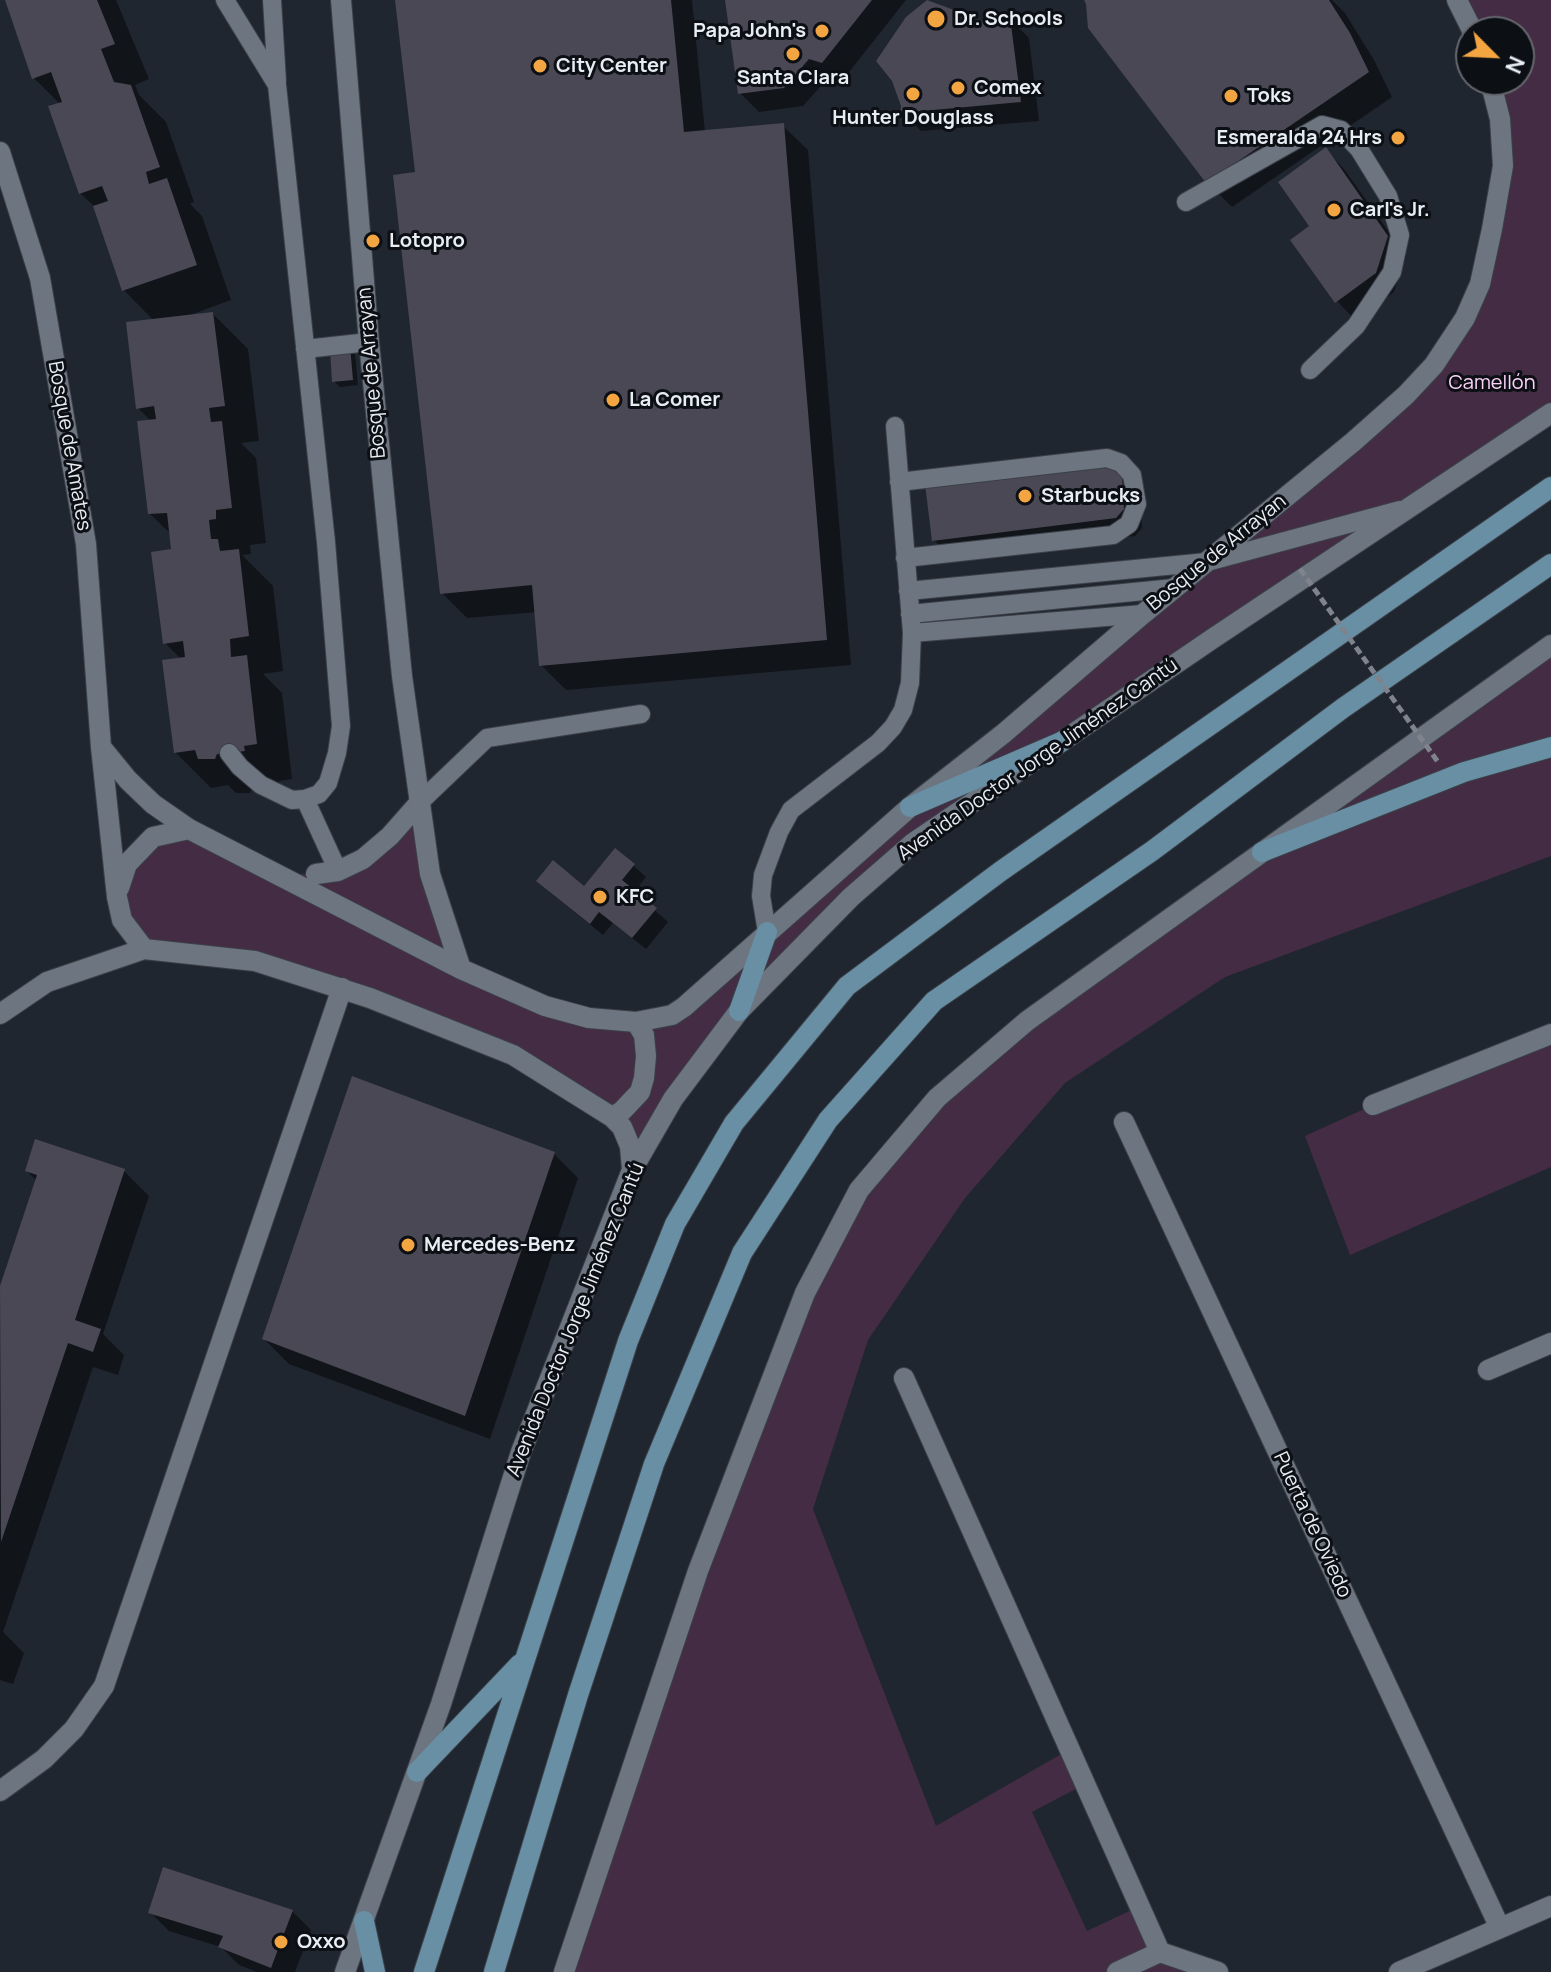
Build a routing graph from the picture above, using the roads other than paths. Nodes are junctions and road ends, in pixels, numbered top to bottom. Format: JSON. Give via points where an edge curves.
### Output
{"nodes":[{"id":1,"x":225,"y":0,"type":"edge"},
{"id":2,"x":272,"y":0,"type":"edge"},
{"id":3,"x":341,"y":0,"type":"edge"},
{"id":4,"x":277,"y":85,"type":"junction"},
{"id":5,"x":1494,"y":96,"type":"edge"},
{"id":6,"x":0,"y":152,"type":"edge"},
{"id":7,"x":1186,"y":202,"type":"dead end"},
{"id":8,"x":369,"y":342,"type":"junction"},
{"id":9,"x":305,"y":349,"type":"junction"},
{"id":10,"x":1310,"y":370,"type":"dead end"},
{"id":11,"x":1551,"y":413,"type":"edge"},
{"id":12,"x":895,"y":426,"type":"dead end"},
{"id":13,"x":899,"y":482,"type":"junction"},
{"id":14,"x":1551,"y":487,"type":"edge"},
{"id":15,"x":1414,"y":507,"type":"junction"},
{"id":16,"x":905,"y":558,"type":"junction"},
{"id":17,"x":1207,"y":562,"type":"junction"},
{"id":18,"x":1551,"y":564,"type":"edge"},
{"id":19,"x":1174,"y":588,"type":"junction"},
{"id":20,"x":908,"y":591,"type":"junction"},
{"id":21,"x":910,"y":614,"type":"junction"},
{"id":22,"x":1143,"y":614,"type":"junction"},
{"id":23,"x":912,"y":633,"type":"junction"},
{"id":24,"x":1551,"y":645,"type":"edge"},
{"id":25,"x":641,"y":714,"type":"dead end"},
{"id":26,"x":1061,"y":742,"type":"junction"},
{"id":27,"x":101,"y":747,"type":"junction"},
{"id":28,"x":1551,"y":747,"type":"edge"},
{"id":29,"x":229,"y":753,"type":"dead end"},
{"id":30,"x":305,"y":799,"type":"junction"},
{"id":31,"x":420,"y":802,"type":"junction"},
{"id":32,"x":910,"y":807,"type":"junction"},
{"id":33,"x":189,"y":829,"type":"junction"},
{"id":34,"x":1262,"y":852,"type":"junction"},
{"id":35,"x":338,"y":871,"type":"junction"},
{"id":36,"x":316,"y":874,"type":"dead end"},
{"id":37,"x":117,"y":897,"type":"junction"},
{"id":38,"x":767,"y":932,"type":"junction"},
{"id":39,"x":144,"y":949,"type":"junction"},
{"id":40,"x":461,"y":969,"type":"junction"},
{"id":41,"x":342,"y":988,"type":"junction"},
{"id":42,"x":739,"y":1011,"type":"junction"},
{"id":43,"x":0,"y":1014,"type":"edge"},
{"id":44,"x":636,"y":1022,"type":"junction"},
{"id":45,"x":1551,"y":1034,"type":"edge"},
{"id":46,"x":1373,"y":1105,"type":"dead end"},
{"id":47,"x":612,"y":1117,"type":"junction"},
{"id":48,"x":1124,"y":1122,"type":"dead end"},
{"id":49,"x":632,"y":1170,"type":"junction"},
{"id":50,"x":1551,"y":1343,"type":"edge"},
{"id":51,"x":1488,"y":1370,"type":"dead end"},
{"id":52,"x":904,"y":1378,"type":"dead end"},
{"id":53,"x":526,"y":1658,"type":"junction"},
{"id":54,"x":417,"y":1772,"type":"junction"},
{"id":55,"x":0,"y":1791,"type":"edge"},
{"id":56,"x":1551,"y":1906,"type":"edge"},
{"id":57,"x":364,"y":1921,"type":"junction"},
{"id":58,"x":1500,"y":1928,"type":"junction"},
{"id":59,"x":1160,"y":1952,"type":"junction"},
{"id":60,"x":345,"y":1972,"type":"edge"},
{"id":61,"x":375,"y":1972,"type":"edge"},
{"id":62,"x":424,"y":1972,"type":"edge"},
{"id":63,"x":494,"y":1972,"type":"edge"},
{"id":64,"x":564,"y":1972,"type":"edge"},
{"id":65,"x":1117,"y":1972,"type":"edge"},
{"id":66,"x":1218,"y":1972,"type":"edge"},
{"id":67,"x":1399,"y":1972,"type":"edge"}],
"edges":[{"from":1,"to":4,"type":"lane"},
{"from":2,"to":4,"type":"lane"},
{"from":3,"to":8,"type":"street","name":"Bosque de Arrayan"},
{"from":4,"to":9,"type":"lane"},
{"from":5,"to":17,"type":"street","name":"Bosque de Arrayan","via":[[1503,166],[1480,284],[1452,341],[1406,395]]},
{"from":6,"to":27,"type":"street","name":"Bosque de Amates","via":[[40,278],[86,544]]},
{"from":7,"to":10,"type":"lane","via":[[1322,125],[1341,130],[1359,149],[1388,196],[1400,235],[1392,272],[1356,326]]},
{"from":8,"to":9,"type":"lane"},
{"from":8,"to":31,"type":"street","name":"Bosque de Arrayan","via":[[393,600]]},
{"from":9,"to":30,"type":"lane","via":[[341,726],[328,783]]},
{"from":11,"to":15,"type":"street","name":"Avenida Doctor Jorge Jiménez Cantú"},
{"from":12,"to":13,"type":"lane"},
{"from":13,"to":16,"type":"lane"},
{"from":13,"to":16,"type":"lane","via":[[1107,458],[1132,475],[1137,504],[1129,524],[1113,535]]},
{"from":14,"to":53,"type":"main road","via":[[1001,871],[847,986],[734,1123],[675,1224],[628,1341]]},
{"from":15,"to":17,"type":"lane"},
{"from":15,"to":26,"type":"street","name":"Avenida Doctor Jorge Jiménez Cantú"},
{"from":16,"to":20,"type":"lane"},
{"from":17,"to":19,"type":"street","name":"Bosque de Arrayan"},
{"from":17,"to":20,"type":"lane"},
{"from":18,"to":63,"type":"main road","via":[[934,1001],[828,1120],[742,1253],[654,1464]]},
{"from":19,"to":21,"type":"lane"},
{"from":19,"to":22,"type":"street","name":"Bosque de Arrayan"},
{"from":20,"to":21,"type":"lane"},
{"from":21,"to":23,"type":"lane"},
{"from":22,"to":23,"type":"lane"},
{"from":22,"to":32,"type":"street","name":"Bosque de Arrayan"},
{"from":23,"to":38,"type":"lane","via":[[903,710],[885,735],[791,810],[779,832],[763,875]]},
{"from":24,"to":34,"type":"street"},
{"from":25,"to":31,"type":"lane","via":[[487,738]]},
{"from":26,"to":32,"type":"main road"},
{"from":26,"to":42,"type":"street","name":"Avenida Doctor Jorge Jiménez Cantú","via":[[913,843],[851,897]]},
{"from":27,"to":33,"type":"street","via":[[153,804]]},
{"from":27,"to":37,"type":"street","name":"Bosque de Amates"},
{"from":28,"to":34,"type":"main road","via":[[1464,772]]},
{"from":29,"to":30,"type":"lane","via":[[261,785],[292,800]]},
{"from":30,"to":35,"type":"lane"},
{"from":31,"to":35,"type":"street","via":[[363,859]]},
{"from":31,"to":40,"type":"street","name":"Bosque de Arrayan","via":[[430,874]]},
{"from":32,"to":38,"type":"street","name":"Bosque de Arrayan"},
{"from":33,"to":37,"type":"street","via":[[153,837],[127,864]]},
{"from":33,"to":40,"type":"street"},
{"from":34,"to":64,"type":"street","via":[[1027,1021],[937,1098],[859,1190],[805,1293],[698,1571]]},
{"from":35,"to":36,"type":"street"},
{"from":37,"to":39,"type":"street","name":"Bosque de Amates","via":[[122,920]]},
{"from":38,"to":42,"type":"main road"},
{"from":38,"to":44,"type":"street","name":"Bosque de Arrayan","via":[[684,1007],[672,1015]]},
{"from":39,"to":41,"type":"street","via":[[255,961]]},
{"from":39,"to":43,"type":"street","via":[[47,982]]},
{"from":40,"to":44,"type":"street","name":"Bosque de Arrayan","via":[[545,1006],[589,1018]]},
{"from":41,"to":47,"type":"street","via":[[513,1055]]},
{"from":41,"to":55,"type":"street","via":[[104,1686],[74,1729]]},
{"from":42,"to":49,"type":"street","name":"Avenida Doctor Jorge Jiménez Cantú","via":[[673,1099]]},
{"from":44,"to":47,"type":"street","via":[[644,1035],[644,1078],[640,1092]]},
{"from":45,"to":46,"type":"street"},
{"from":47,"to":49,"type":"street","via":[[630,1146]]},
{"from":48,"to":58,"type":"street","name":"Puerta de Oviedo"},
{"from":49,"to":54,"type":"street","name":"Avenida Doctor Jorge Jiménez Cantú","via":[[521,1452]]},
{"from":50,"to":51,"type":"street"},
{"from":52,"to":59,"type":"street"},
{"from":53,"to":54,"type":"main road"},
{"from":53,"to":62,"type":"main road"},
{"from":54,"to":57,"type":"street","name":"Avenida Doctor Jorge Jiménez Cantú"},
{"from":56,"to":58,"type":"street"},
{"from":57,"to":60,"type":"street","name":"Avenida Doctor Jorge Jiménez Cantú"},
{"from":57,"to":61,"type":"main road"},
{"from":58,"to":67,"type":"street"},
{"from":59,"to":65,"type":"street"},
{"from":59,"to":66,"type":"street"}]}
